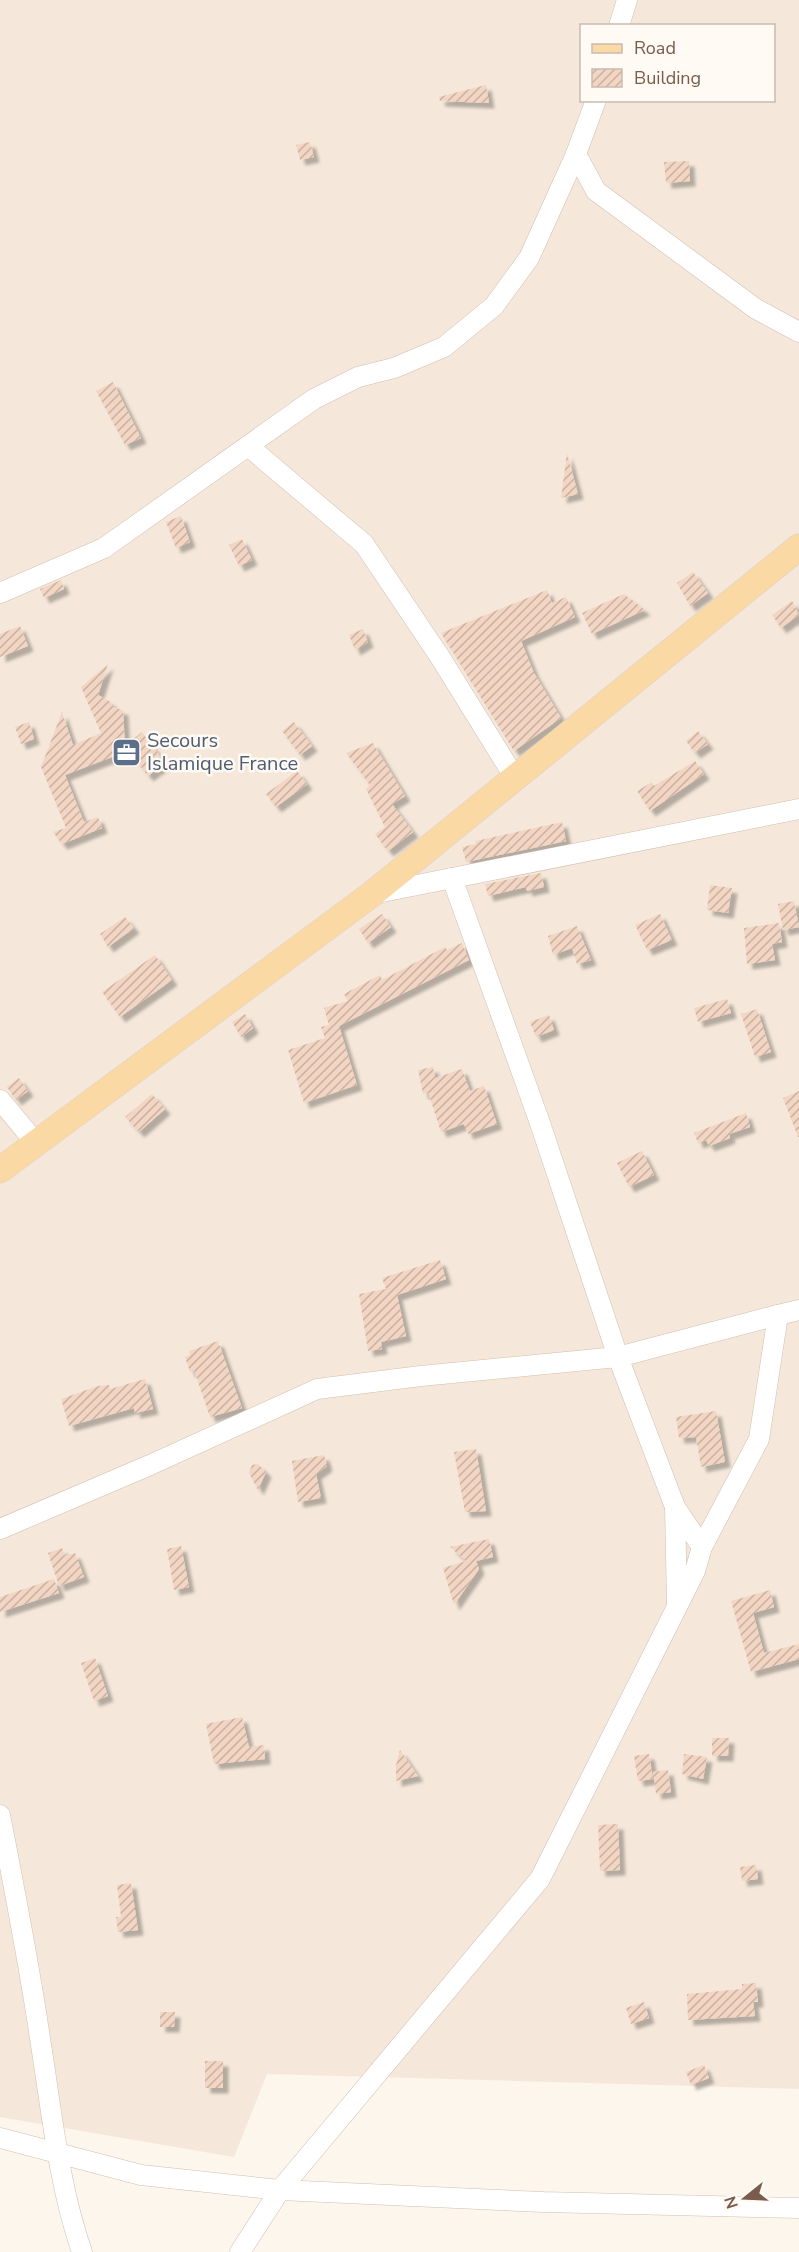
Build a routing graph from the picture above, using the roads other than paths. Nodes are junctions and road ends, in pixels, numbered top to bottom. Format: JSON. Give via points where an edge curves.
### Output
{"nodes":[{"id":1,"x":627,"y":0,"type":"edge"},
{"id":2,"x":620,"y":24,"type":"edge"},
{"id":3,"x":595,"y":102,"type":"edge"},
{"id":4,"x":576,"y":154,"type":"junction"},
{"id":5,"x":799,"y":332,"type":"edge"},
{"id":6,"x":248,"y":447,"type":"junction"},
{"id":7,"x":799,"y":547,"type":"edge"},
{"id":8,"x":0,"y":593,"type":"edge"},
{"id":9,"x":515,"y":778,"type":"junction"},
{"id":10,"x":799,"y":809,"type":"edge"},
{"id":11,"x":452,"y":878,"type":"junction"},
{"id":12,"x":372,"y":894,"type":"junction"},
{"id":13,"x":0,"y":1100,"type":"edge"},
{"id":14,"x":35,"y":1142,"type":"junction"},
{"id":15,"x":0,"y":1170,"type":"edge"},
{"id":16,"x":799,"y":1310,"type":"edge"},
{"id":17,"x":778,"y":1315,"type":"junction"},
{"id":18,"x":618,"y":1357,"type":"junction"},
{"id":19,"x":675,"y":1507,"type":"junction"},
{"id":20,"x":0,"y":1529,"type":"edge"},
{"id":21,"x":702,"y":1547,"type":"junction"},
{"id":22,"x":677,"y":1605,"type":"junction"},
{"id":23,"x":0,"y":1815,"type":"edge"},
{"id":24,"x":0,"y":2138,"type":"edge"},
{"id":25,"x":58,"y":2153,"type":"junction"},
{"id":26,"x":280,"y":2190,"type":"junction"},
{"id":27,"x":799,"y":2208,"type":"edge"},
{"id":28,"x":82,"y":2252,"type":"edge"},
{"id":29,"x":240,"y":2252,"type":"edge"}],
"edges":[{"from":1,"to":2,"type":"street"},
{"from":3,"to":4,"type":"street"},
{"from":4,"to":5,"type":"street","via":[[596,191],[756,309]]},
{"from":4,"to":6,"type":"street","via":[[529,258],[494,306],[444,347],[394,368],[358,377],[315,399]]},
{"from":6,"to":8,"type":"street","via":[[104,548]]},
{"from":6,"to":9,"type":"street","via":[[364,544]]},
{"from":7,"to":9,"type":"main road"},
{"from":9,"to":12,"type":"main road"},
{"from":10,"to":11,"type":"street"},
{"from":11,"to":12,"type":"street"},
{"from":11,"to":18,"type":"street"},
{"from":12,"to":14,"type":"main road"},
{"from":13,"to":14,"type":"street"},
{"from":14,"to":15,"type":"main road"},
{"from":16,"to":17,"type":"street"},
{"from":17,"to":18,"type":"street"},
{"from":17,"to":21,"type":"street","via":[[759,1439]]},
{"from":18,"to":19,"type":"street"},
{"from":18,"to":20,"type":"street","via":[[317,1389]]},
{"from":19,"to":21,"type":"street"},
{"from":19,"to":22,"type":"street"},
{"from":21,"to":22,"type":"street"},
{"from":22,"to":26,"type":"street","via":[[540,1879]]},
{"from":23,"to":25,"type":"street","via":[[28,1960]]},
{"from":24,"to":25,"type":"street"},
{"from":25,"to":26,"type":"street","via":[[141,2175]]},
{"from":25,"to":28,"type":"street","via":[[73,2228]]},
{"from":26,"to":27,"type":"street"},
{"from":26,"to":29,"type":"street"}]}
